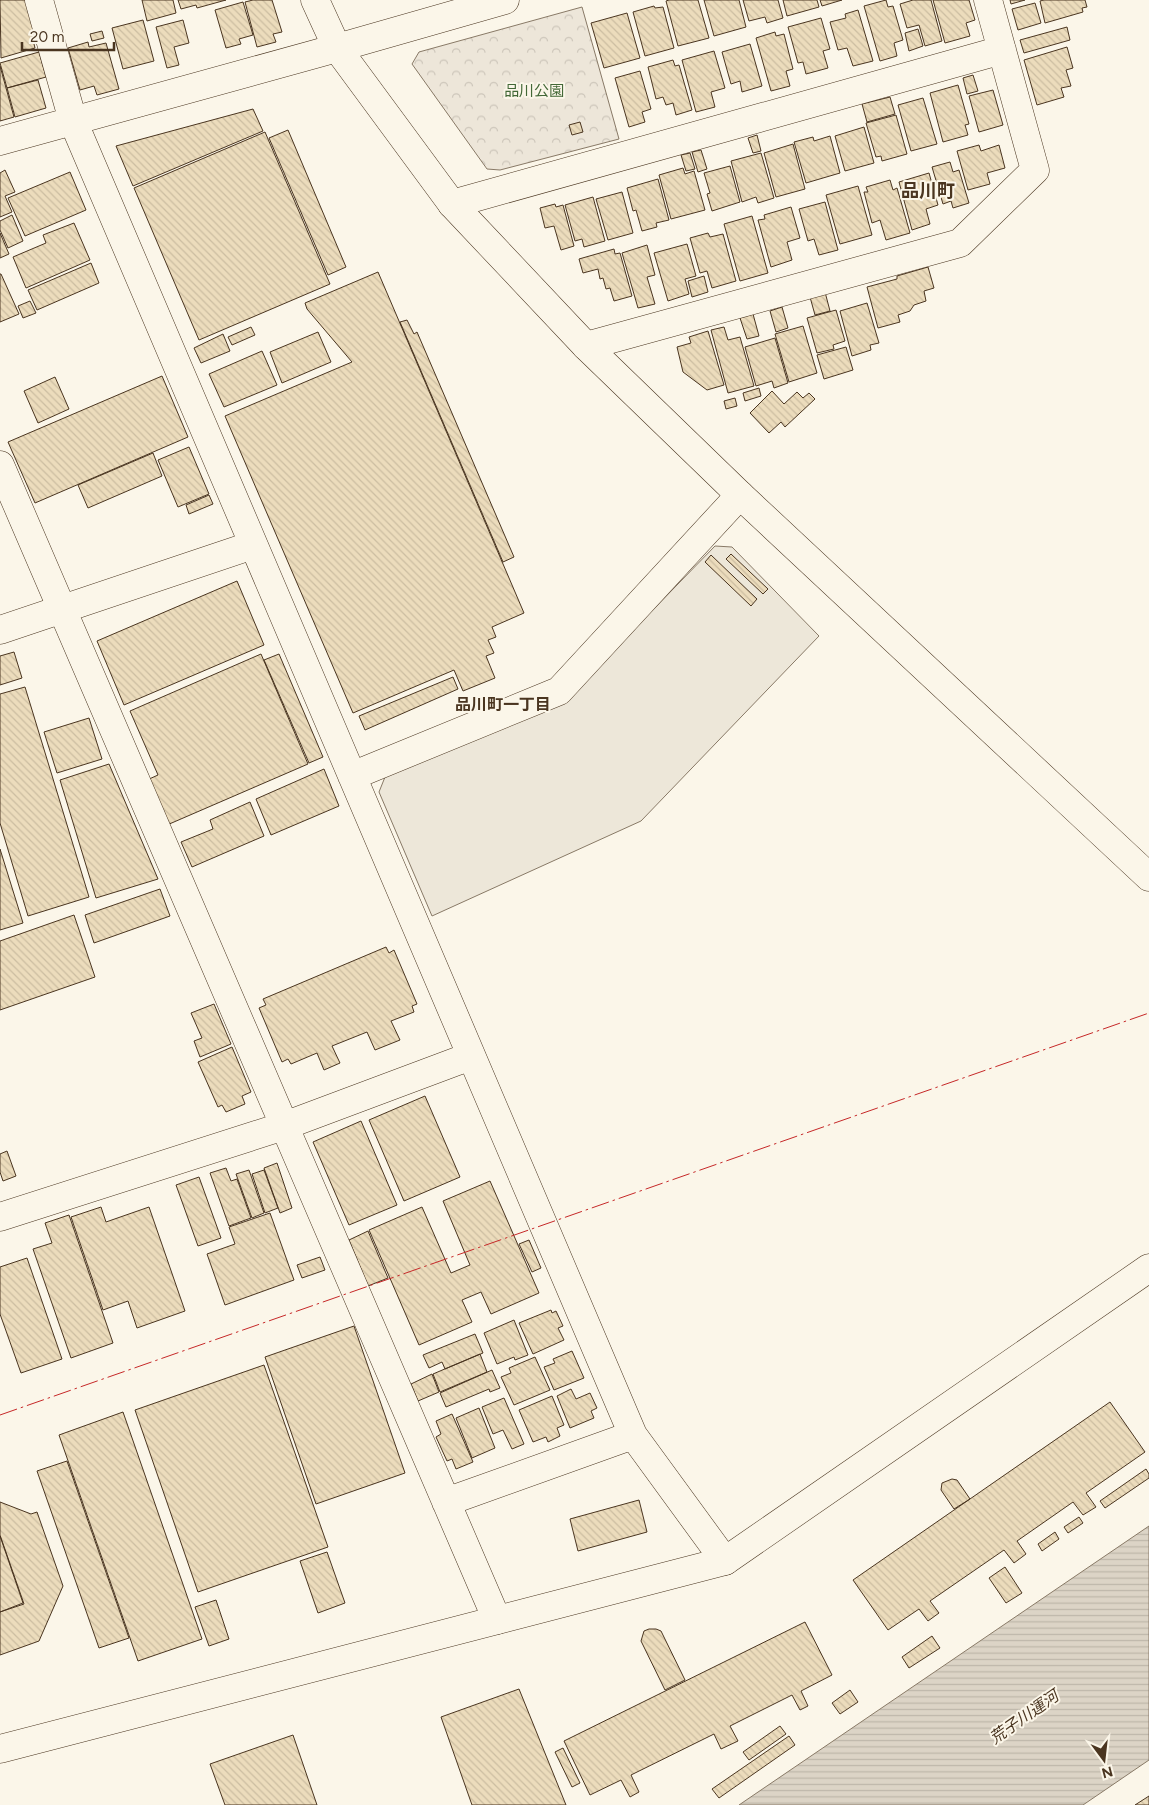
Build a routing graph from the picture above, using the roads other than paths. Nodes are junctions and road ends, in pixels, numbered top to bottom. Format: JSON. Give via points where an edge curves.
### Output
{"nodes":[{"id":1,"x":39,"y":0,"type":"edge"},
{"id":2,"x":315,"y":0,"type":"edge"},
{"id":3,"x":505,"y":0,"type":"edge"},
{"id":4,"x":988,"y":0,"type":"edge"},
{"id":5,"x":337,"y":48,"type":"junction"},
{"id":6,"x":1002,"y":50,"type":"junction"},
{"id":7,"x":73,"y":121,"type":"junction"},
{"id":8,"x":0,"y":141,"type":"edge"},
{"id":9,"x":452,"y":204,"type":"junction"},
{"id":10,"x":586,"y":346,"type":"junction"},
{"id":11,"x":0,"y":465,"type":"edge"},
{"id":12,"x":740,"y":495,"type":"junction"},
{"id":13,"x":253,"y":545,"type":"junction"},
{"id":14,"x":61,"y":610,"type":"junction"},
{"id":15,"x":0,"y":630,"type":"edge"},
{"id":16,"x":352,"y":776,"type":"junction"},
{"id":17,"x":1149,"y":877,"type":"edge"},
{"id":18,"x":471,"y":1056,"type":"junction"},
{"id":19,"x":284,"y":1126,"type":"junction"},
{"id":20,"x":0,"y":1216,"type":"edge"},
{"id":21,"x":1149,"y":1268,"type":"edge"},
{"id":22,"x":633,"y":1435,"type":"junction"},
{"id":23,"x":446,"y":1502,"type":"junction"},
{"id":24,"x":725,"y":1561,"type":"junction"},
{"id":25,"x":497,"y":1620,"type":"junction"},
{"id":26,"x":0,"y":1749,"type":"edge"}],
"edges":[{"from":1,"to":7,"type":"street"},
{"from":2,"to":5,"type":"street"},
{"from":3,"to":5,"type":"street"},
{"from":4,"to":6,"type":"street"},
{"from":5,"to":7,"type":"street"},
{"from":5,"to":9,"type":"street"},
{"from":6,"to":9,"type":"street"},
{"from":6,"to":10,"type":"street","via":[[1035,170],[960,243]]},
{"from":7,"to":8,"type":"street"},
{"from":7,"to":13,"type":"street"},
{"from":9,"to":10,"type":"street"},
{"from":10,"to":12,"type":"street"},
{"from":11,"to":14,"type":"street"},
{"from":12,"to":16,"type":"street","via":[[559,691]]},
{"from":12,"to":17,"type":"street"},
{"from":13,"to":14,"type":"street"},
{"from":13,"to":16,"type":"street"},
{"from":14,"to":15,"type":"street"},
{"from":14,"to":19,"type":"street"},
{"from":16,"to":18,"type":"street"},
{"from":18,"to":19,"type":"street"},
{"from":18,"to":22,"type":"street"},
{"from":19,"to":20,"type":"street"},
{"from":19,"to":23,"type":"street"},
{"from":21,"to":24,"type":"street"},
{"from":22,"to":23,"type":"street"},
{"from":22,"to":24,"type":"street"},
{"from":23,"to":25,"type":"street"},
{"from":24,"to":25,"type":"street"},
{"from":25,"to":26,"type":"street"}]}
